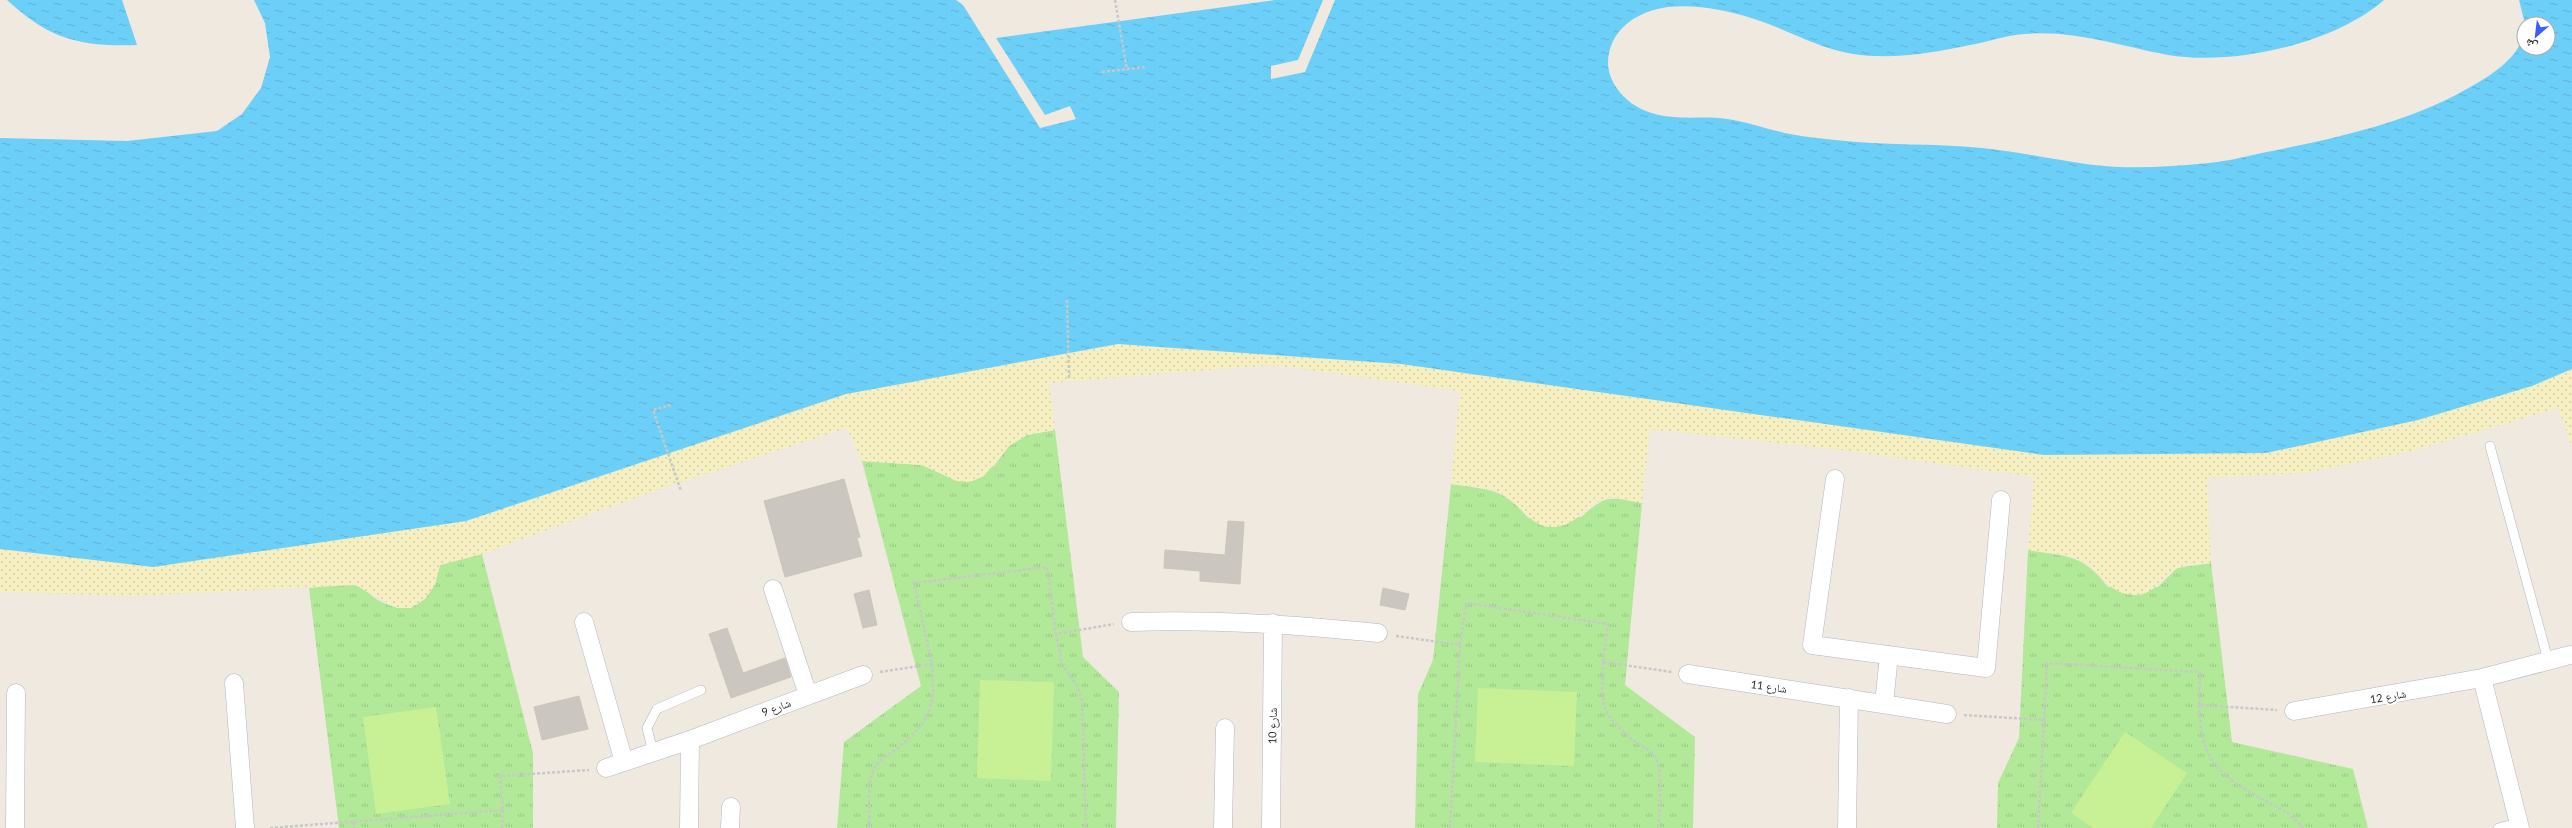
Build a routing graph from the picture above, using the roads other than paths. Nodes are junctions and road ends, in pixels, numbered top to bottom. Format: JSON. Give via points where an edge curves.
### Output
{"nodes":[{"id":1,"x":2490,"y":446,"type":"dead end"},
{"id":2,"x":1835,"y":479,"type":"dead end"},
{"id":3,"x":2001,"y":500,"type":"dead end"},
{"id":4,"x":773,"y":589,"type":"dead end"},
{"id":5,"x":584,"y":622,"type":"dead end"},
{"id":6,"x":1131,"y":622,"type":"road end"},
{"id":7,"x":1273,"y":623,"type":"junction"},
{"id":8,"x":1378,"y":633,"type":"road end"},
{"id":9,"x":1889,"y":655,"type":"junction"},
{"id":10,"x":2570,"y":655,"type":"dead end"},
{"id":11,"x":2548,"y":660,"type":"junction"},
{"id":12,"x":1688,"y":674,"type":"road end"},
{"id":13,"x":863,"y":675,"type":"road end"},
{"id":14,"x":2482,"y":678,"type":"junction"},
{"id":15,"x":234,"y":683,"type":"dead end"},
{"id":16,"x":701,"y":690,"type":"dead end"},
{"id":17,"x":16,"y":693,"type":"dead end"},
{"id":18,"x":808,"y":695,"type":"junction"},
{"id":19,"x":1849,"y":698,"type":"junction"},
{"id":20,"x":1884,"y":704,"type":"junction"},
{"id":21,"x":2294,"y":711,"type":"road end"},
{"id":22,"x":1947,"y":714,"type":"road end"},
{"id":23,"x":1225,"y":728,"type":"dead end"},
{"id":24,"x":690,"y":740,"type":"junction"},
{"id":25,"x":653,"y":752,"type":"junction"},
{"id":26,"x":624,"y":762,"type":"junction"},
{"id":27,"x":606,"y":768,"type":"road end"},
{"id":28,"x":732,"y":807,"type":"dead end"},
{"id":29,"x":2519,"y":826,"type":"edge"},
{"id":30,"x":15,"y":828,"type":"edge"},
{"id":31,"x":245,"y":828,"type":"edge"},
{"id":32,"x":689,"y":828,"type":"edge"},
{"id":33,"x":730,"y":828,"type":"edge"},
{"id":34,"x":1223,"y":828,"type":"edge"},
{"id":35,"x":1271,"y":828,"type":"edge"},
{"id":36,"x":1847,"y":828,"type":"edge"},
{"id":37,"x":2498,"y":828,"type":"edge"}],
"edges":[{"from":1,"to":11,"type":"lane"},
{"from":2,"to":9,"type":"street","via":[[1812,645]]},
{"from":3,"to":9,"type":"street","via":[[1986,668]]},
{"from":4,"to":18,"type":"street"},
{"from":5,"to":26,"type":"street"},
{"from":6,"to":7,"type":"street","via":[[1197,619]]},
{"from":7,"to":8,"type":"street"},
{"from":7,"to":35,"type":"street","name":"شارع 10"},
{"from":9,"to":20,"type":"street"},
{"from":10,"to":11,"type":"street","name":"شارع 12"},
{"from":11,"to":14,"type":"street","name":"شارع 12"},
{"from":12,"to":19,"type":"street","name":"شارع 11"},
{"from":13,"to":18,"type":"street","name":"شارع 9"},
{"from":14,"to":21,"type":"street","name":"شارع 12"},
{"from":14,"to":29,"type":"street"},
{"from":15,"to":31,"type":"street"},
{"from":16,"to":25,"type":"lane","via":[[657,709],[647,728]]},
{"from":17,"to":30,"type":"street"},
{"from":18,"to":24,"type":"street","name":"شارع 9"},
{"from":19,"to":20,"type":"street","name":"شارع 11"},
{"from":19,"to":36,"type":"street"},
{"from":20,"to":22,"type":"street","name":"شارع 11"},
{"from":23,"to":34,"type":"street"},
{"from":24,"to":25,"type":"street","name":"شارع 9"},
{"from":24,"to":32,"type":"street"},
{"from":25,"to":26,"type":"street","name":"شارع 9"},
{"from":26,"to":27,"type":"street","name":"شارع 9"},
{"from":28,"to":33,"type":"street"},
{"from":29,"to":37,"type":"lane"}]}
